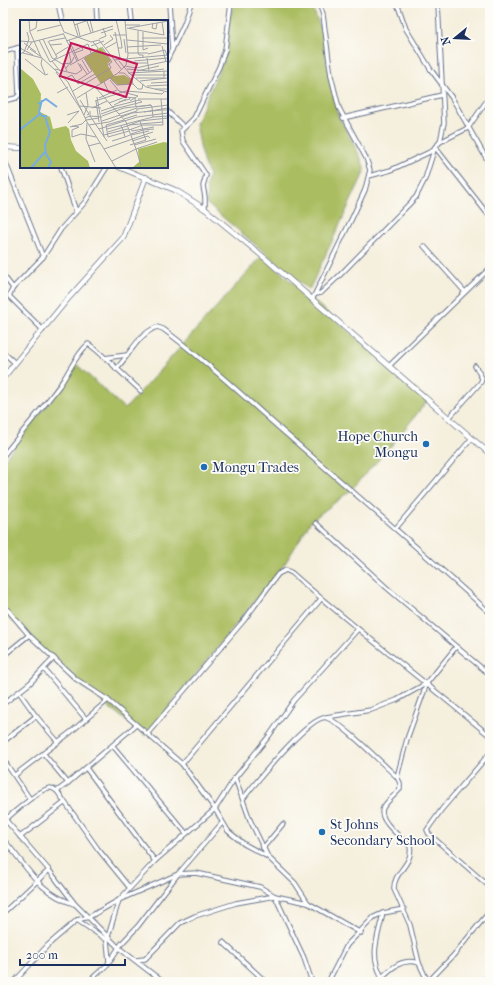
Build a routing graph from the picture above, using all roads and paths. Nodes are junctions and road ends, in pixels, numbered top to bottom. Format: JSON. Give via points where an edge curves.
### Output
{"nodes":[{"id":1,"x":58,"y":3,"type":"edge"},
{"id":2,"x":96,"y":3,"type":"edge"},
{"id":3,"x":130,"y":3,"type":"edge"},
{"id":4,"x":169,"y":3,"type":"edge"},
{"id":5,"x":191,"y":3,"type":"edge"},
{"id":6,"x":231,"y":3,"type":"edge"},
{"id":7,"x":319,"y":3,"type":"edge"},
{"id":8,"x":397,"y":3,"type":"edge"},
{"id":9,"x":438,"y":3,"type":"edge"},
{"id":10,"x":62,"y":20,"type":"edge"},
{"id":11,"x":97,"y":20,"type":"edge"},
{"id":12,"x":132,"y":20,"type":"edge"},
{"id":13,"x":19,"y":47,"type":"edge"},
{"id":14,"x":172,"y":51,"type":"junction"},
{"id":15,"x":3,"y":52,"type":"edge"},
{"id":16,"x":168,"y":58,"type":"edge"},
{"id":17,"x":441,"y":84,"type":"junction"},
{"id":18,"x":442,"y":95,"type":"junction"},
{"id":19,"x":490,"y":96,"type":"edge"},
{"id":20,"x":3,"y":101,"type":"edge"},
{"id":21,"x":168,"y":112,"type":"edge"},
{"id":22,"x":343,"y":118,"type":"junction"},
{"id":23,"x":183,"y":126,"type":"junction"},
{"id":24,"x":468,"y":128,"type":"junction"},
{"id":25,"x":440,"y":142,"type":"junction"},
{"id":26,"x":3,"y":147,"type":"edge"},
{"id":27,"x":20,"y":148,"type":"edge"},
{"id":28,"x":435,"y":148,"type":"junction"},
{"id":29,"x":3,"y":156,"type":"edge"},
{"id":30,"x":489,"y":163,"type":"edge"},
{"id":31,"x":61,"y":168,"type":"edge"},
{"id":32,"x":106,"y":168,"type":"edge"},
{"id":33,"x":122,"y":168,"type":"edge"},
{"id":34,"x":369,"y":176,"type":"junction"},
{"id":35,"x":146,"y":177,"type":"junction"},
{"id":36,"x":204,"y":209,"type":"junction"},
{"id":37,"x":76,"y":211,"type":"junction"},
{"id":38,"x":490,"y":217,"type":"edge"},
{"id":39,"x":424,"y":246,"type":"dead end"},
{"id":40,"x":43,"y":257,"type":"junction"},
{"id":41,"x":490,"y":268,"type":"edge"},
{"id":42,"x":3,"y":275,"type":"edge"},
{"id":43,"x":13,"y":288,"type":"junction"},
{"id":44,"x":465,"y":292,"type":"junction"},
{"id":45,"x":316,"y":294,"type":"junction"},
{"id":46,"x":312,"y":300,"type":"junction"},
{"id":47,"x":43,"y":330,"type":"junction"},
{"id":48,"x":3,"y":352,"type":"edge"},
{"id":49,"x":127,"y":355,"type":"junction"},
{"id":50,"x":104,"y":358,"type":"junction"},
{"id":51,"x":15,"y":363,"type":"junction"},
{"id":52,"x":389,"y":366,"type":"junction"},
{"id":53,"x":475,"y":366,"type":"dead end"},
{"id":54,"x":116,"y":369,"type":"junction"},
{"id":55,"x":3,"y":378,"type":"edge"},
{"id":56,"x":141,"y":391,"type":"dead end"},
{"id":57,"x":449,"y":418,"type":"junction"},
{"id":58,"x":472,"y":438,"type":"junction"},
{"id":59,"x":490,"y":454,"type":"edge"},
{"id":60,"x":3,"y":456,"type":"edge"},
{"id":61,"x":316,"y":523,"type":"dead end"},
{"id":62,"x":396,"y":528,"type":"junction"},
{"id":63,"x":321,"y":599,"type":"junction"},
{"id":64,"x":3,"y":607,"type":"edge"},
{"id":65,"x":490,"y":613,"type":"edge"},
{"id":66,"x":358,"y":629,"type":"junction"},
{"id":67,"x":29,"y":635,"type":"junction"},
{"id":68,"x":456,"y":647,"type":"junction"},
{"id":69,"x":4,"y":653,"type":"edge"},
{"id":70,"x":54,"y":658,"type":"junction"},
{"id":71,"x":44,"y":669,"type":"junction"},
{"id":72,"x":490,"y":675,"type":"edge"},
{"id":73,"x":427,"y":683,"type":"junction"},
{"id":74,"x":19,"y":692,"type":"junction"},
{"id":75,"x":108,"y":700,"type":"junction"},
{"id":76,"x":3,"y":704,"type":"edge"},
{"id":77,"x":36,"y":716,"type":"junction"},
{"id":78,"x":326,"y":718,"type":"junction"},
{"id":79,"x":86,"y":719,"type":"junction"},
{"id":80,"x":136,"y":725,"type":"junction"},
{"id":81,"x":148,"y":733,"type":"junction"},
{"id":82,"x":490,"y":736,"type":"edge"},
{"id":83,"x":3,"y":742,"type":"edge"},
{"id":84,"x":58,"y":742,"type":"junction"},
{"id":85,"x":113,"y":746,"type":"junction"},
{"id":86,"x":490,"y":753,"type":"edge"},
{"id":87,"x":44,"y":754,"type":"junction"},
{"id":88,"x":3,"y":759,"type":"edge"},
{"id":89,"x":182,"y":764,"type":"junction"},
{"id":90,"x":86,"y":768,"type":"junction"},
{"id":91,"x":15,"y":775,"type":"junction"},
{"id":92,"x":397,"y":777,"type":"junction"},
{"id":93,"x":235,"y":778,"type":"junction"},
{"id":94,"x":68,"y":783,"type":"junction"},
{"id":95,"x":56,"y":791,"type":"junction"},
{"id":96,"x":30,"y":799,"type":"junction"},
{"id":97,"x":243,"y":799,"type":"junction"},
{"id":98,"x":64,"y":803,"type":"junction"},
{"id":99,"x":214,"y":809,"type":"junction"},
{"id":100,"x":4,"y":819,"type":"edge"},
{"id":101,"x":222,"y":823,"type":"junction"},
{"id":102,"x":283,"y":824,"type":"dead end"},
{"id":103,"x":186,"y":833,"type":"junction"},
{"id":104,"x":20,"y":837,"type":"junction"},
{"id":105,"x":3,"y":839,"type":"edge"},
{"id":106,"x":263,"y":848,"type":"junction"},
{"id":107,"x":268,"y":857,"type":"junction"},
{"id":108,"x":155,"y":861,"type":"junction"},
{"id":109,"x":49,"y":870,"type":"junction"},
{"id":110,"x":178,"y":874,"type":"junction"},
{"id":111,"x":36,"y":882,"type":"junction"},
{"id":112,"x":490,"y":887,"type":"edge"},
{"id":113,"x":129,"y":888,"type":"junction"},
{"id":114,"x":275,"y":896,"type":"junction"},
{"id":115,"x":119,"y":900,"type":"junction"},
{"id":116,"x":308,"y":903,"type":"junction"},
{"id":117,"x":75,"y":904,"type":"junction"},
{"id":118,"x":404,"y":909,"type":"junction"},
{"id":119,"x":490,"y":911,"type":"edge"},
{"id":120,"x":3,"y":913,"type":"edge"},
{"id":121,"x":383,"y":913,"type":"junction"},
{"id":122,"x":89,"y":917,"type":"junction"},
{"id":123,"x":77,"y":920,"type":"junction"},
{"id":124,"x":361,"y":933,"type":"junction"},
{"id":125,"x":107,"y":938,"type":"junction"},
{"id":126,"x":223,"y":942,"type":"dead end"},
{"id":127,"x":119,"y":948,"type":"junction"},
{"id":128,"x":110,"y":960,"type":"junction"},
{"id":129,"x":136,"y":960,"type":"junction"},
{"id":130,"x":418,"y":963,"type":"junction"},
{"id":131,"x":490,"y":970,"type":"edge"},
{"id":132,"x":382,"y":977,"type":"junction"},
{"id":133,"x":14,"y":982,"type":"edge"},
{"id":134,"x":88,"y":982,"type":"edge"},
{"id":135,"x":163,"y":982,"type":"edge"},
{"id":136,"x":266,"y":982,"type":"edge"},
{"id":137,"x":312,"y":982,"type":"edge"},
{"id":138,"x":328,"y":982,"type":"edge"},
{"id":139,"x":377,"y":982,"type":"edge"},
{"id":140,"x":428,"y":982,"type":"edge"},
{"id":141,"x":485,"y":982,"type":"edge"}],
"edges":[{"from":1,"to":10,"type":"street"},
{"from":2,"to":11,"type":"street"},
{"from":3,"to":12,"type":"street"},
{"from":4,"to":14,"type":"street"},
{"from":5,"to":14,"type":"street"},
{"from":6,"to":23,"type":"street","via":[[226,50],[194,118]]},
{"from":7,"to":22,"type":"street","via":[[335,92]]},
{"from":8,"to":17,"type":"street","via":[[406,29]]},
{"from":9,"to":17,"type":"street"},
{"from":13,"to":15,"type":"street"},
{"from":13,"to":20,"type":"street","via":[[19,95]]},
{"from":14,"to":16,"type":"street"},
{"from":17,"to":18,"type":"street"},
{"from":17,"to":24,"type":"street","via":[[452,98]]},
{"from":18,"to":22,"type":"street"},
{"from":18,"to":25,"type":"street","via":[[444,123]]},
{"from":19,"to":24,"type":"street"},
{"from":21,"to":23,"type":"street"},
{"from":22,"to":34,"type":"street","via":[[366,158]]},
{"from":23,"to":36,"type":"street","via":[[180,135],[206,175],[203,186]]},
{"from":24,"to":25,"type":"street"},
{"from":24,"to":30,"type":"street"},
{"from":25,"to":28,"type":"street"},
{"from":26,"to":27,"type":"main road"},
{"from":28,"to":34,"type":"street","via":[[391,170]]},
{"from":28,"to":38,"type":"street"},
{"from":28,"to":45,"type":"street","via":[[423,185],[416,197],[340,275],[321,293]]},
{"from":29,"to":40,"type":"street"},
{"from":31,"to":37,"type":"street"},
{"from":32,"to":37,"type":"street","via":[[85,202]]},
{"from":33,"to":35,"type":"main road"},
{"from":34,"to":45,"type":"street"},
{"from":35,"to":36,"type":"main road","via":[[175,190]]},
{"from":35,"to":47,"type":"main road","via":[[124,235]]},
{"from":36,"to":46,"type":"main road"},
{"from":37,"to":40,"type":"street"},
{"from":39,"to":44,"type":"street"},
{"from":40,"to":43,"type":"street"},
{"from":41,"to":44,"type":"street"},
{"from":42,"to":43,"type":"street"},
{"from":43,"to":47,"type":"street","via":[[9,296]]},
{"from":44,"to":52,"type":"street"},
{"from":45,"to":46,"type":"street"},
{"from":46,"to":52,"type":"main road"},
{"from":47,"to":51,"type":"main road"},
{"from":48,"to":51,"type":"street"},
{"from":49,"to":50,"type":"street"},
{"from":49,"to":54,"type":"street"},
{"from":49,"to":62,"type":"street","via":[[152,329],[157,327],[163,330],[218,373]]},
{"from":50,"to":54,"type":"street"},
{"from":50,"to":60,"type":"street","via":[[88,344],[76,356],[56,390]]},
{"from":51,"to":55,"type":"main road"},
{"from":52,"to":57,"type":"main road"},
{"from":53,"to":57,"type":"street","via":[[482,378],[481,382]]},
{"from":54,"to":56,"type":"street"},
{"from":57,"to":58,"type":"main road"},
{"from":58,"to":59,"type":"main road"},
{"from":58,"to":62,"type":"street"},
{"from":61,"to":68,"type":"street","via":[[386,588]]},
{"from":62,"to":65,"type":"street"},
{"from":63,"to":66,"type":"street"},
{"from":63,"to":81,"type":"street","via":[[292,573],[286,570],[281,572]]},
{"from":63,"to":89,"type":"street"},
{"from":64,"to":67,"type":"street"},
{"from":66,"to":73,"type":"street"},
{"from":66,"to":93,"type":"street","via":[[294,700]]},
{"from":67,"to":69,"type":"street"},
{"from":67,"to":70,"type":"street"},
{"from":68,"to":72,"type":"street"},
{"from":68,"to":73,"type":"street"},
{"from":70,"to":71,"type":"street"},
{"from":70,"to":75,"type":"street","via":[[76,679]]},
{"from":71,"to":74,"type":"street"},
{"from":71,"to":79,"type":"street"},
{"from":73,"to":78,"type":"street","via":[[397,700],[371,710]]},
{"from":73,"to":82,"type":"street"},
{"from":73,"to":92,"type":"street","via":[[407,739]]},
{"from":74,"to":76,"type":"street"},
{"from":74,"to":77,"type":"street"},
{"from":75,"to":79,"type":"street"},
{"from":75,"to":80,"type":"street"},
{"from":77,"to":83,"type":"street"},
{"from":77,"to":84,"type":"street"},
{"from":78,"to":92,"type":"street","via":[[341,727]]},
{"from":78,"to":97,"type":"street","via":[[320,718],[305,730]]},
{"from":79,"to":84,"type":"street"},
{"from":80,"to":81,"type":"street"},
{"from":80,"to":85,"type":"street"},
{"from":81,"to":89,"type":"street"},
{"from":84,"to":87,"type":"street"},
{"from":85,"to":90,"type":"street"},
{"from":85,"to":103,"type":"street"},
{"from":86,"to":112,"type":"street","via":[[427,830]]},
{"from":87,"to":91,"type":"street"},
{"from":87,"to":94,"type":"street"},
{"from":88,"to":91,"type":"street"},
{"from":89,"to":99,"type":"street"},
{"from":90,"to":94,"type":"street"},
{"from":90,"to":108,"type":"street"},
{"from":91,"to":96,"type":"street"},
{"from":92,"to":118,"type":"street","via":[[400,789],[384,806],[382,815],[410,846],[408,862],[393,883]]},
{"from":93,"to":97,"type":"street"},
{"from":93,"to":99,"type":"street"},
{"from":94,"to":95,"type":"street"},
{"from":95,"to":96,"type":"street","via":[[47,788]]},
{"from":95,"to":98,"type":"street"},
{"from":96,"to":100,"type":"street"},
{"from":97,"to":106,"type":"street"},
{"from":98,"to":104,"type":"street"},
{"from":98,"to":113,"type":"street"},
{"from":99,"to":101,"type":"street"},
{"from":99,"to":103,"type":"street"},
{"from":100,"to":104,"type":"street"},
{"from":101,"to":107,"type":"street","via":[[244,844]]},
{"from":101,"to":110,"type":"street"},
{"from":102,"to":106,"type":"street"},
{"from":103,"to":108,"type":"street"},
{"from":104,"to":109,"type":"street"},
{"from":105,"to":111,"type":"street"},
{"from":106,"to":107,"type":"street"},
{"from":107,"to":116,"type":"street","via":[[295,882]]},
{"from":108,"to":113,"type":"street"},
{"from":109,"to":111,"type":"street"},
{"from":109,"to":117,"type":"street"},
{"from":110,"to":114,"type":"street","via":[[196,873],[231,879],[260,887]]},
{"from":110,"to":115,"type":"street"},
{"from":110,"to":127,"type":"street"},
{"from":111,"to":117,"type":"street","via":[[47,892]]},
{"from":111,"to":120,"type":"street"},
{"from":113,"to":115,"type":"street"},
{"from":114,"to":116,"type":"street"},
{"from":114,"to":129,"type":"street","via":[[236,904],[187,919],[180,923],[146,959]]},
{"from":114,"to":137,"type":"street","via":[[304,958]]},
{"from":115,"to":122,"type":"street"},
{"from":115,"to":125,"type":"street"},
{"from":116,"to":124,"type":"street"},
{"from":117,"to":122,"type":"street"},
{"from":118,"to":121,"type":"street"},
{"from":118,"to":130,"type":"street"},
{"from":119,"to":140,"type":"street"},
{"from":121,"to":124,"type":"street","via":[[374,917]]},
{"from":121,"to":132,"type":"street","via":[[374,957]]},
{"from":122,"to":123,"type":"street"},
{"from":122,"to":125,"type":"street"},
{"from":123,"to":125,"type":"street"},
{"from":123,"to":133,"type":"street","via":[[48,944]]},
{"from":124,"to":138,"type":"street","via":[[347,945]]},
{"from":125,"to":127,"type":"street"},
{"from":125,"to":128,"type":"street"},
{"from":126,"to":136,"type":"street"},
{"from":127,"to":128,"type":"street"},
{"from":127,"to":129,"type":"street"},
{"from":128,"to":134,"type":"street"},
{"from":129,"to":135,"type":"street"},
{"from":130,"to":132,"type":"street","via":[[410,960],[401,962]]},
{"from":130,"to":140,"type":"street"},
{"from":131,"to":141,"type":"main road"},
{"from":132,"to":139,"type":"street"}]}
